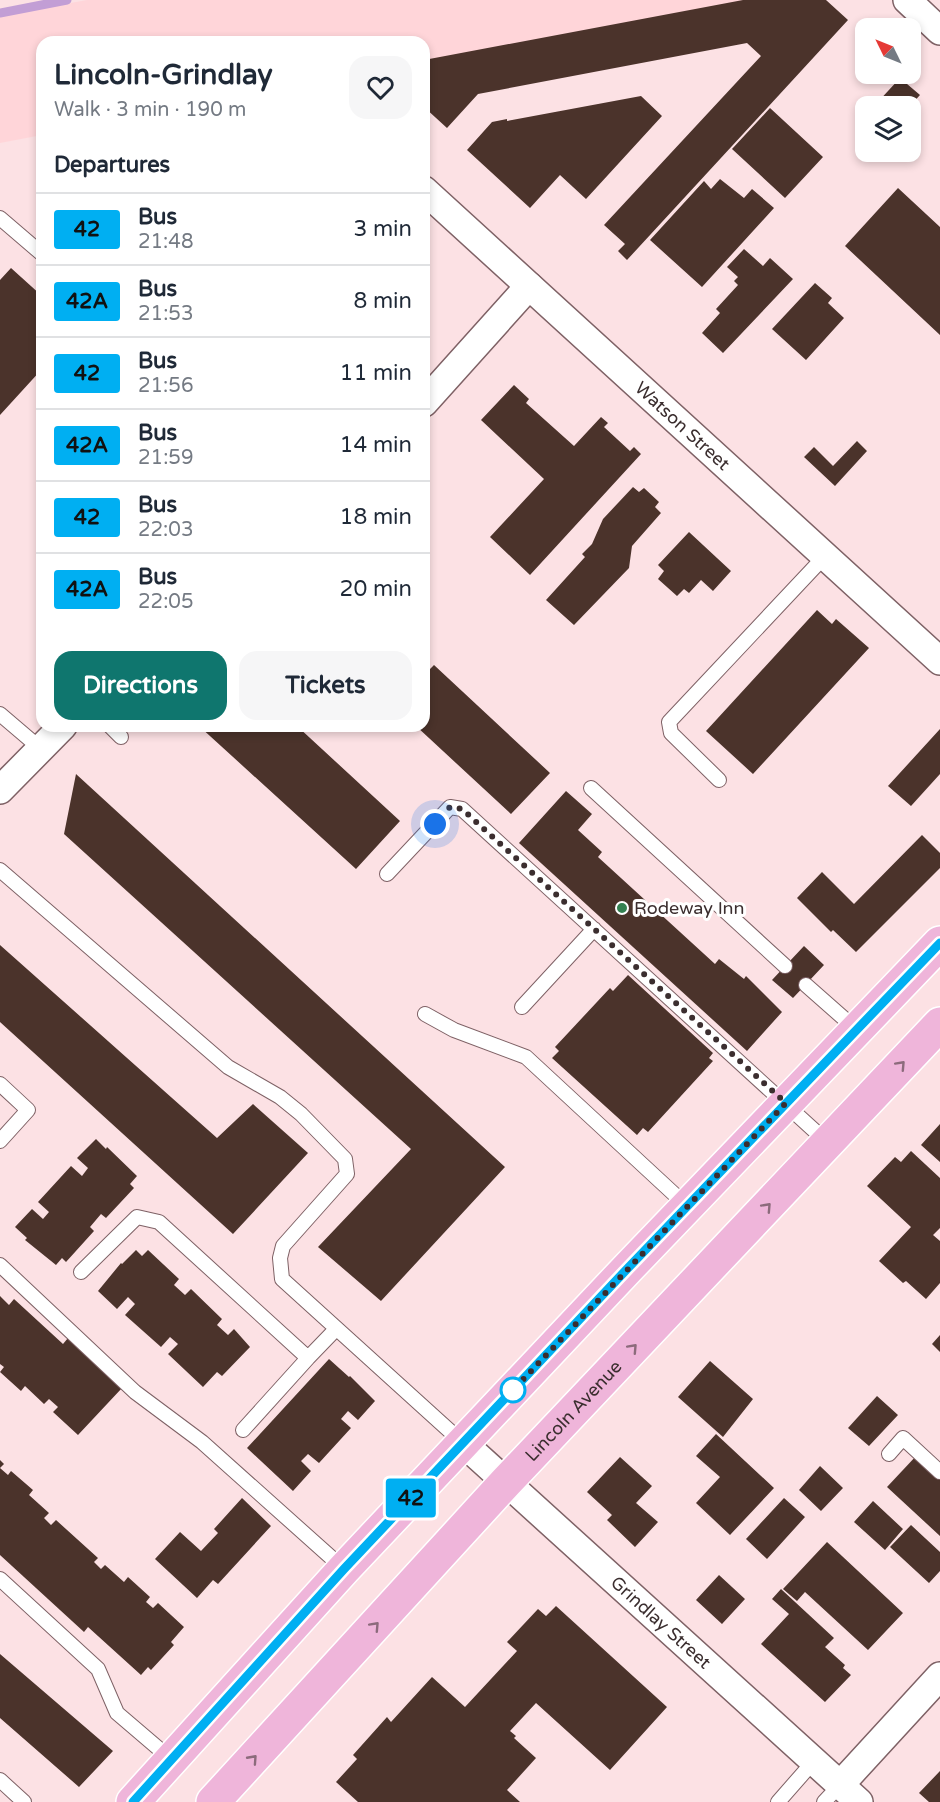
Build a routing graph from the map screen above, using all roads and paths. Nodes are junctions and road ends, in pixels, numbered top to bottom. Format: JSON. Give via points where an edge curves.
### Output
{"nodes":[{"id":1,"x":907,"y":0,"type":"edge"},
{"id":2,"x":940,"y":31,"type":"edge"},
{"id":3,"x":430,"y":195,"type":"edge"},
{"id":4,"x":5,"y":222,"type":"edge"},
{"id":5,"x":0,"y":237,"type":"edge"},
{"id":6,"x":36,"y":249,"type":"edge"},
{"id":7,"x":529,"y":286,"type":"junction"},
{"id":8,"x":430,"y":396,"type":"edge"},
{"id":9,"x":825,"y":555,"type":"junction"},
{"id":10,"x":940,"y":661,"type":"edge"},
{"id":11,"x":0,"y":714,"type":"edge"},
{"id":12,"x":57,"y":732,"type":"edge"},
{"id":13,"x":116,"y":732,"type":"edge"},
{"id":14,"x":121,"y":737,"type":"dead end"},
{"id":15,"x":41,"y":749,"type":"junction"},
{"id":16,"x":719,"y":780,"type":"dead end"},
{"id":17,"x":591,"y":788,"type":"dead end"},
{"id":18,"x":0,"y":790,"type":"edge"},
{"id":19,"x":0,"y":870,"type":"edge"},
{"id":20,"x":387,"y":874,"type":"dead end"},
{"id":21,"x":594,"y":928,"type":"junction"},
{"id":22,"x":940,"y":943,"type":"edge"},
{"id":23,"x":785,"y":966,"type":"dead end"},
{"id":24,"x":806,"y":985,"type":"dead end"},
{"id":25,"x":522,"y":1007,"type":"dead end"},
{"id":26,"x":425,"y":1014,"type":"dead end"},
{"id":27,"x":940,"y":1024,"type":"edge"},
{"id":28,"x":857,"y":1030,"type":"junction"},
{"id":29,"x":0,"y":1084,"type":"edge"},
{"id":30,"x":786,"y":1103,"type":"junction"},
{"id":31,"x":0,"y":1141,"type":"edge"},
{"id":32,"x":828,"y":1143,"type":"junction"},
{"id":33,"x":687,"y":1206,"type":"junction"},
{"id":34,"x":0,"y":1265,"type":"edge"},
{"id":35,"x":81,"y":1272,"type":"dead end"},
{"id":36,"x":336,"y":1329,"type":"junction"},
{"id":37,"x":308,"y":1358,"type":"junction"},
{"id":38,"x":243,"y":1430,"type":"dead end"},
{"id":39,"x":464,"y":1443,"type":"junction"},
{"id":40,"x":889,"y":1454,"type":"dead end"},
{"id":41,"x":940,"y":1472,"type":"edge"},
{"id":42,"x":506,"y":1482,"type":"junction"},
{"id":43,"x":344,"y":1569,"type":"junction"},
{"id":44,"x":0,"y":1579,"type":"edge"},
{"id":45,"x":940,"y":1676,"type":"edge"},
{"id":46,"x":172,"y":1760,"type":"junction"},
{"id":47,"x":814,"y":1761,"type":"junction"},
{"id":48,"x":0,"y":1780,"type":"edge"},
{"id":49,"x":841,"y":1796,"type":"edge"},
{"id":50,"x":24,"y":1802,"type":"edge"},
{"id":51,"x":133,"y":1802,"type":"edge"},
{"id":52,"x":213,"y":1802,"type":"edge"},
{"id":53,"x":778,"y":1802,"type":"edge"}],
"edges":[{"from":1,"to":2,"type":"street"},
{"from":3,"to":7,"type":"street","name":"Watson Street"},
{"from":4,"to":5,"type":"lane"},
{"from":4,"to":6,"type":"lane"},
{"from":7,"to":8,"type":"street"},
{"from":7,"to":9,"type":"street","name":"Watson Street"},
{"from":9,"to":10,"type":"street","name":"Watson Street"},
{"from":9,"to":16,"type":"lane","via":[[669,722],[671,733]]},
{"from":11,"to":15,"type":"lane"},
{"from":12,"to":15,"type":"street"},
{"from":13,"to":14,"type":"lane"},
{"from":15,"to":18,"type":"street"},
{"from":17,"to":23,"type":"lane"},
{"from":19,"to":36,"type":"lane","via":[[228,1067],[294,1108],[345,1159],[347,1174],[283,1246],[280,1258],[282,1279]]},
{"from":20,"to":21,"type":"lane","via":[[450,807],[462,809]]},
{"from":21,"to":25,"type":"lane"},
{"from":21,"to":30,"type":"lane"},
{"from":22,"to":28,"type":"main road"},
{"from":24,"to":28,"type":"lane"},
{"from":26,"to":33,"type":"lane","via":[[454,1030],[525,1057]]},
{"from":32,"to":27,"type":"main road","name":"Lincoln Avenue","one_way":true},
{"from":28,"to":30,"type":"main road"},
{"from":29,"to":31,"type":"lane","via":[[28,1110]]},
{"from":30,"to":32,"type":"lane"},
{"from":30,"to":33,"type":"main road"},
{"from":42,"to":32,"type":"main road","name":"Lincoln Avenue","one_way":true},
{"from":33,"to":39,"type":"main road"},
{"from":34,"to":43,"type":"lane","via":[[135,1392],[202,1442]]},
{"from":35,"to":37,"type":"lane","via":[[137,1217],[159,1221]]},
{"from":36,"to":37,"type":"lane"},
{"from":36,"to":39,"type":"lane"},
{"from":37,"to":38,"type":"lane"},
{"from":39,"to":42,"type":"street","name":"Grindlay Street"},
{"from":39,"to":43,"type":"main road"},
{"from":40,"to":41,"type":"lane","via":[[903,1438]]},
{"from":42,"to":47,"type":"street","name":"Grindlay Street"},
{"from":52,"to":42,"type":"main road","name":"Lincoln Avenue","one_way":true},
{"from":43,"to":46,"type":"main road"},
{"from":44,"to":46,"type":"lane","via":[[98,1669],[117,1713]]},
{"from":45,"to":49,"type":"street"},
{"from":46,"to":51,"type":"main road"},
{"from":47,"to":49,"type":"street","name":"Grindlay Street"},
{"from":47,"to":53,"type":"lane"},
{"from":48,"to":50,"type":"lane"}]}
